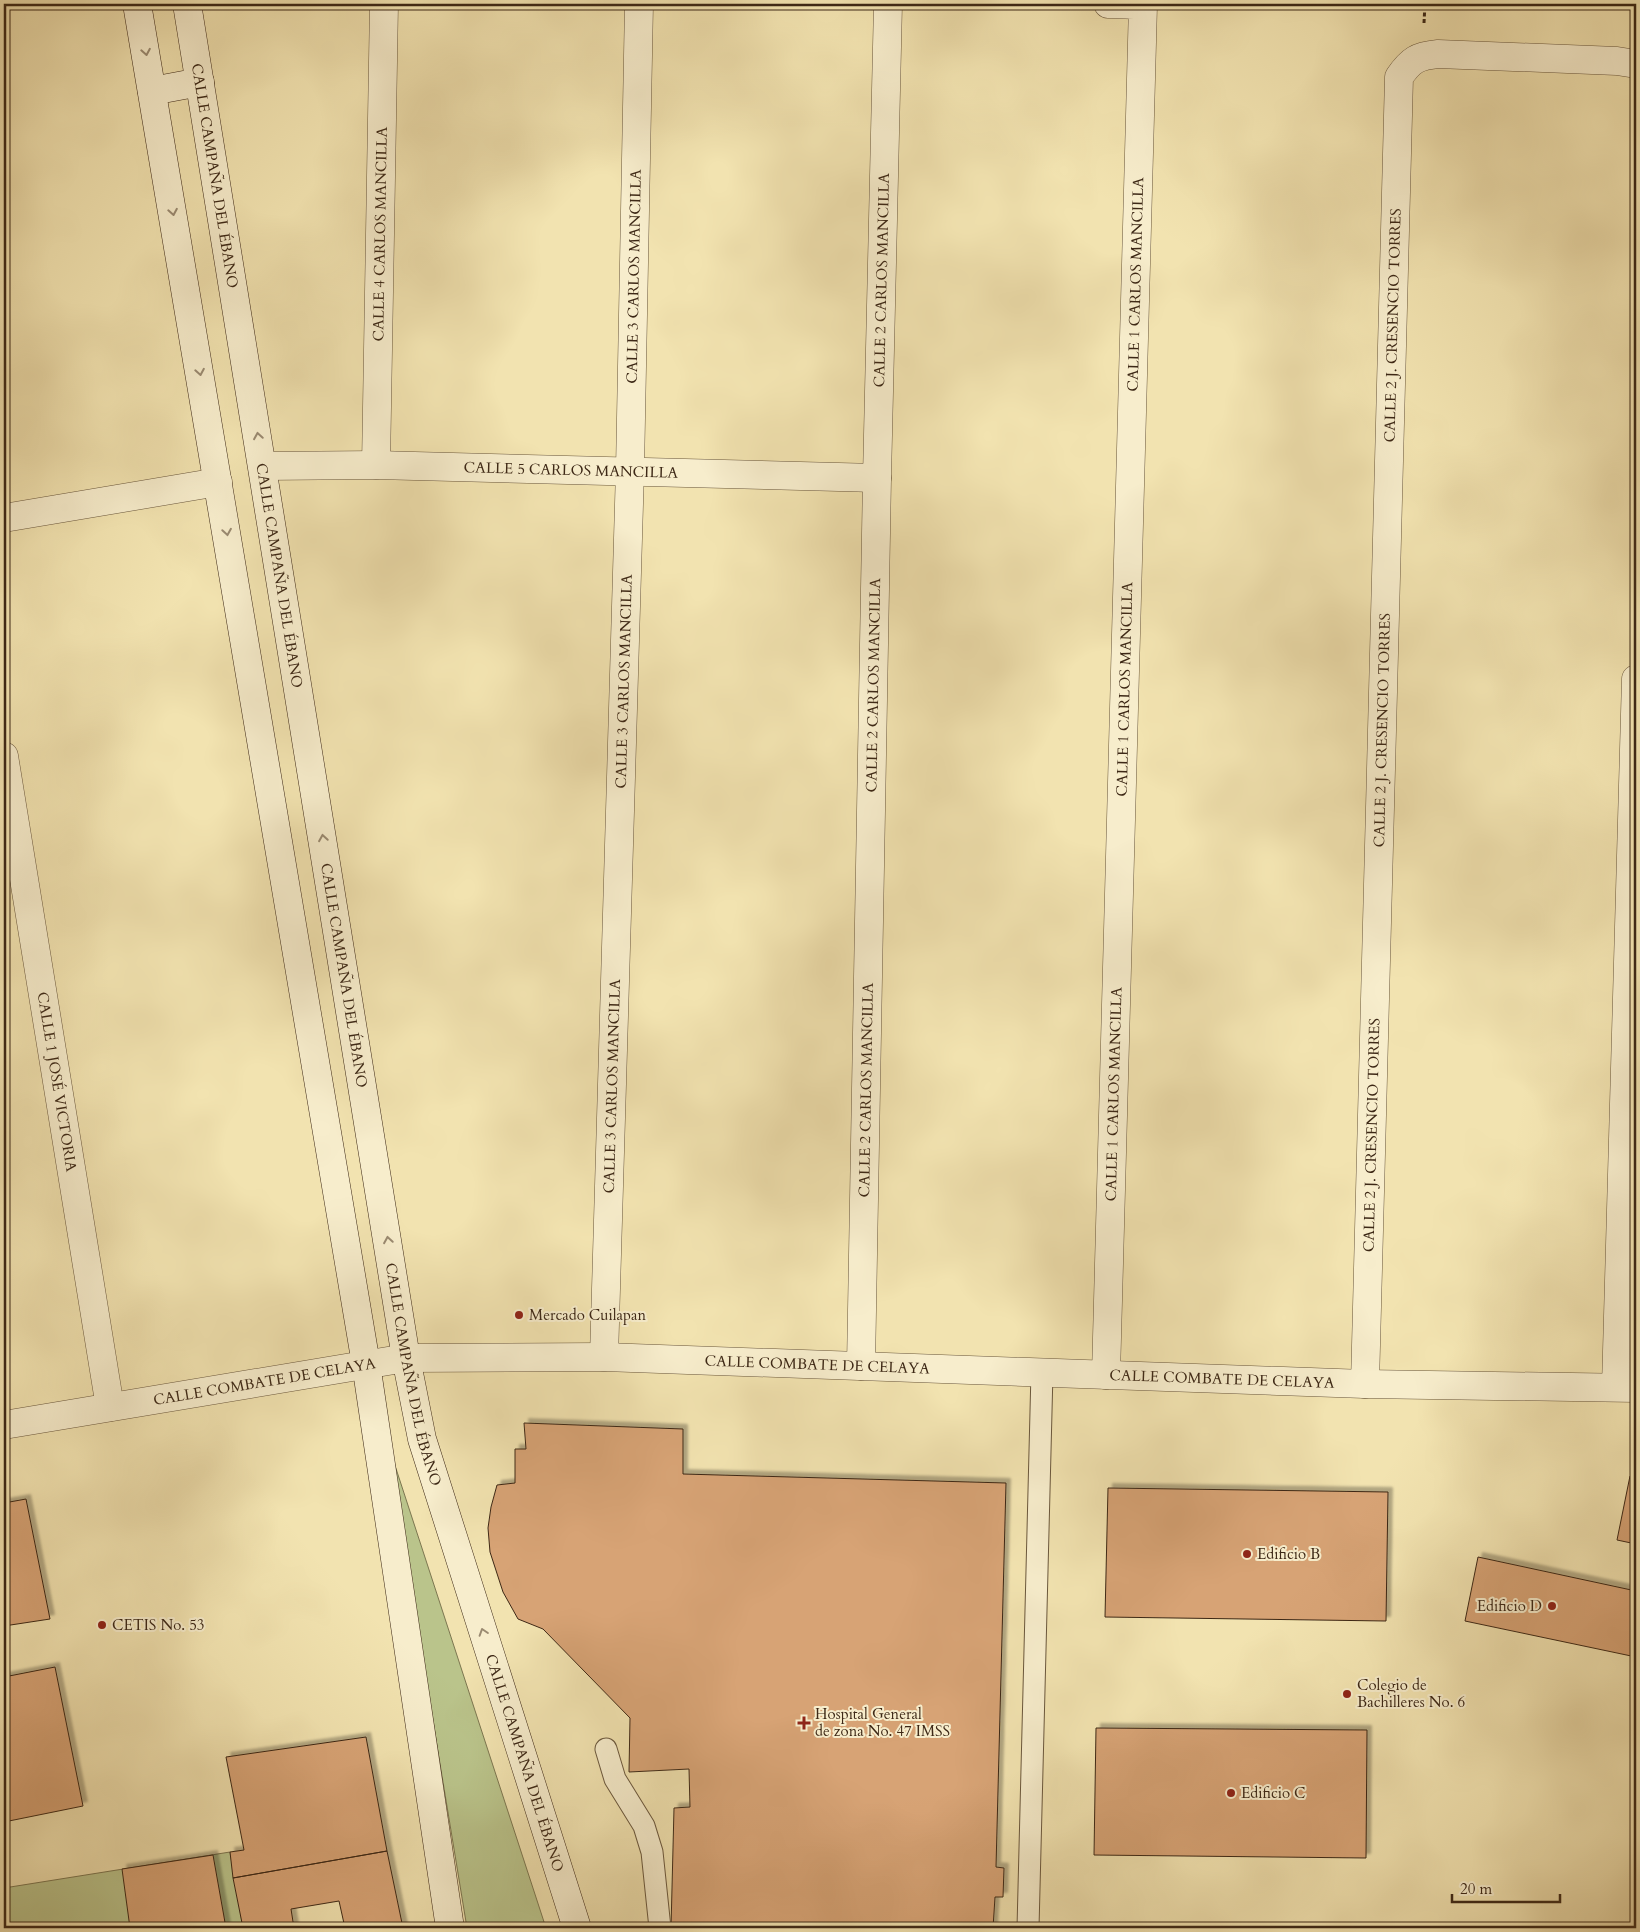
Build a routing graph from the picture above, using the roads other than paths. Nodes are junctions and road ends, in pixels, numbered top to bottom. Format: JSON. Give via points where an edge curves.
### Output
{"nodes":[{"id":1,"x":137,"y":4,"type":"edge"},
{"id":2,"x":187,"y":4,"type":"edge"},
{"id":3,"x":384,"y":4,"type":"edge"},
{"id":4,"x":639,"y":4,"type":"edge"},
{"id":5,"x":888,"y":4,"type":"edge"},
{"id":6,"x":1108,"y":4,"type":"edge"},
{"id":7,"x":1143,"y":5,"type":"edge"},
{"id":8,"x":1636,"y":64,"type":"edge"},
{"id":9,"x":200,"y":82,"type":"junction"},
{"id":10,"x":152,"y":91,"type":"junction"},
{"id":11,"x":376,"y":464,"type":"junction"},
{"id":12,"x":263,"y":466,"type":"junction"},
{"id":13,"x":630,"y":470,"type":"junction"},
{"id":14,"x":877,"y":478,"type":"junction"},
{"id":15,"x":218,"y":482,"type":"junction"},
{"id":16,"x":4,"y":518,"type":"edge"},
{"id":17,"x":1636,"y":679,"type":"edge"},
{"id":18,"x":4,"y":756,"type":"edge"},
{"id":19,"x":406,"y":1358,"type":"junction"},
{"id":20,"x":604,"y":1358,"type":"junction"},
{"id":21,"x":366,"y":1364,"type":"junction"},
{"id":22,"x":861,"y":1366,"type":"junction"},
{"id":23,"x":1042,"y":1372,"type":"junction"},
{"id":24,"x":1106,"y":1374,"type":"junction"},
{"id":25,"x":1365,"y":1384,"type":"junction"},
{"id":26,"x":1626,"y":1387,"type":"edge"},
{"id":27,"x":110,"y":1407,"type":"junction"},
{"id":28,"x":4,"y":1425,"type":"edge"},
{"id":29,"x":606,"y":1749,"type":"dead end"},
{"id":30,"x":450,"y":1928,"type":"edge"},
{"id":31,"x":577,"y":1928,"type":"edge"},
{"id":32,"x":660,"y":1928,"type":"edge"},
{"id":33,"x":1028,"y":1928,"type":"edge"}],
"edges":[{"from":1,"to":10,"type":"street","one_way":true},
{"from":2,"to":9,"type":"street","name":"CALLE CAMPAÑA DEL ÉBANO"},
{"from":3,"to":11,"type":"street","name":"CALLE 4 CARLOS MANCILLA"},
{"from":4,"to":13,"type":"street","name":"CALLE 3 CARLOS MANCILLA"},
{"from":5,"to":14,"type":"street","name":"CALLE 2 CARLOS MANCILLA"},
{"from":6,"to":7,"type":"street"},
{"from":7,"to":24,"type":"street","name":"CALLE 1 CARLOS MANCILLA"},
{"from":8,"to":25,"type":"street","name":"CALLE 2 J. CRESENCIO TORRES","via":[[1438,54],[1422,55],[1399,77]]},
{"from":9,"to":10,"type":"street"},
{"from":12,"to":9,"type":"street","name":"CALLE CAMPAÑA DEL ÉBANO","one_way":true},
{"from":10,"to":15,"type":"street","one_way":true},
{"from":11,"to":12,"type":"street","name":"CALLE 5 CARLOS MANCILLA"},
{"from":11,"to":13,"type":"street","name":"CALLE 5 CARLOS MANCILLA"},
{"from":19,"to":12,"type":"street","name":"CALLE CAMPAÑA DEL ÉBANO","one_way":true},
{"from":13,"to":14,"type":"street","name":"CALLE 5 CARLOS MANCILLA"},
{"from":13,"to":20,"type":"street","name":"CALLE 3 CARLOS MANCILLA"},
{"from":14,"to":22,"type":"street","name":"CALLE 2 CARLOS MANCILLA"},
{"from":15,"to":16,"type":"street"},
{"from":15,"to":21,"type":"street","one_way":true},
{"from":17,"to":26,"type":"street"},
{"from":18,"to":27,"type":"street","name":"CALLE 1 JOSÉ VICTORIA"},
{"from":19,"to":20,"type":"street","name":"CALLE COMBATE DE CELAYA"},
{"from":19,"to":21,"type":"street","name":"CALLE COMBATE DE CELAYA"},
{"from":31,"to":19,"type":"street","name":"CALLE CAMPAÑA DEL ÉBANO","one_way":true,"via":[[422,1439]]},
{"from":20,"to":22,"type":"street","name":"CALLE COMBATE DE CELAYA"},
{"from":21,"to":27,"type":"street","name":"CALLE COMBATE DE CELAYA"},
{"from":21,"to":30,"type":"street"},
{"from":22,"to":23,"type":"street","name":"CALLE COMBATE DE CELAYA"},
{"from":23,"to":24,"type":"street","name":"CALLE COMBATE DE CELAYA"},
{"from":23,"to":33,"type":"lane"},
{"from":24,"to":25,"type":"street","name":"CALLE COMBATE DE CELAYA"},
{"from":25,"to":26,"type":"street","name":"CALLE COMBATE DE CELAYA"},
{"from":27,"to":28,"type":"street","name":"CALLE COMBATE DE CELAYA"},
{"from":29,"to":32,"type":"lane","via":[[615,1779],[644,1826],[652,1852]]}]}
